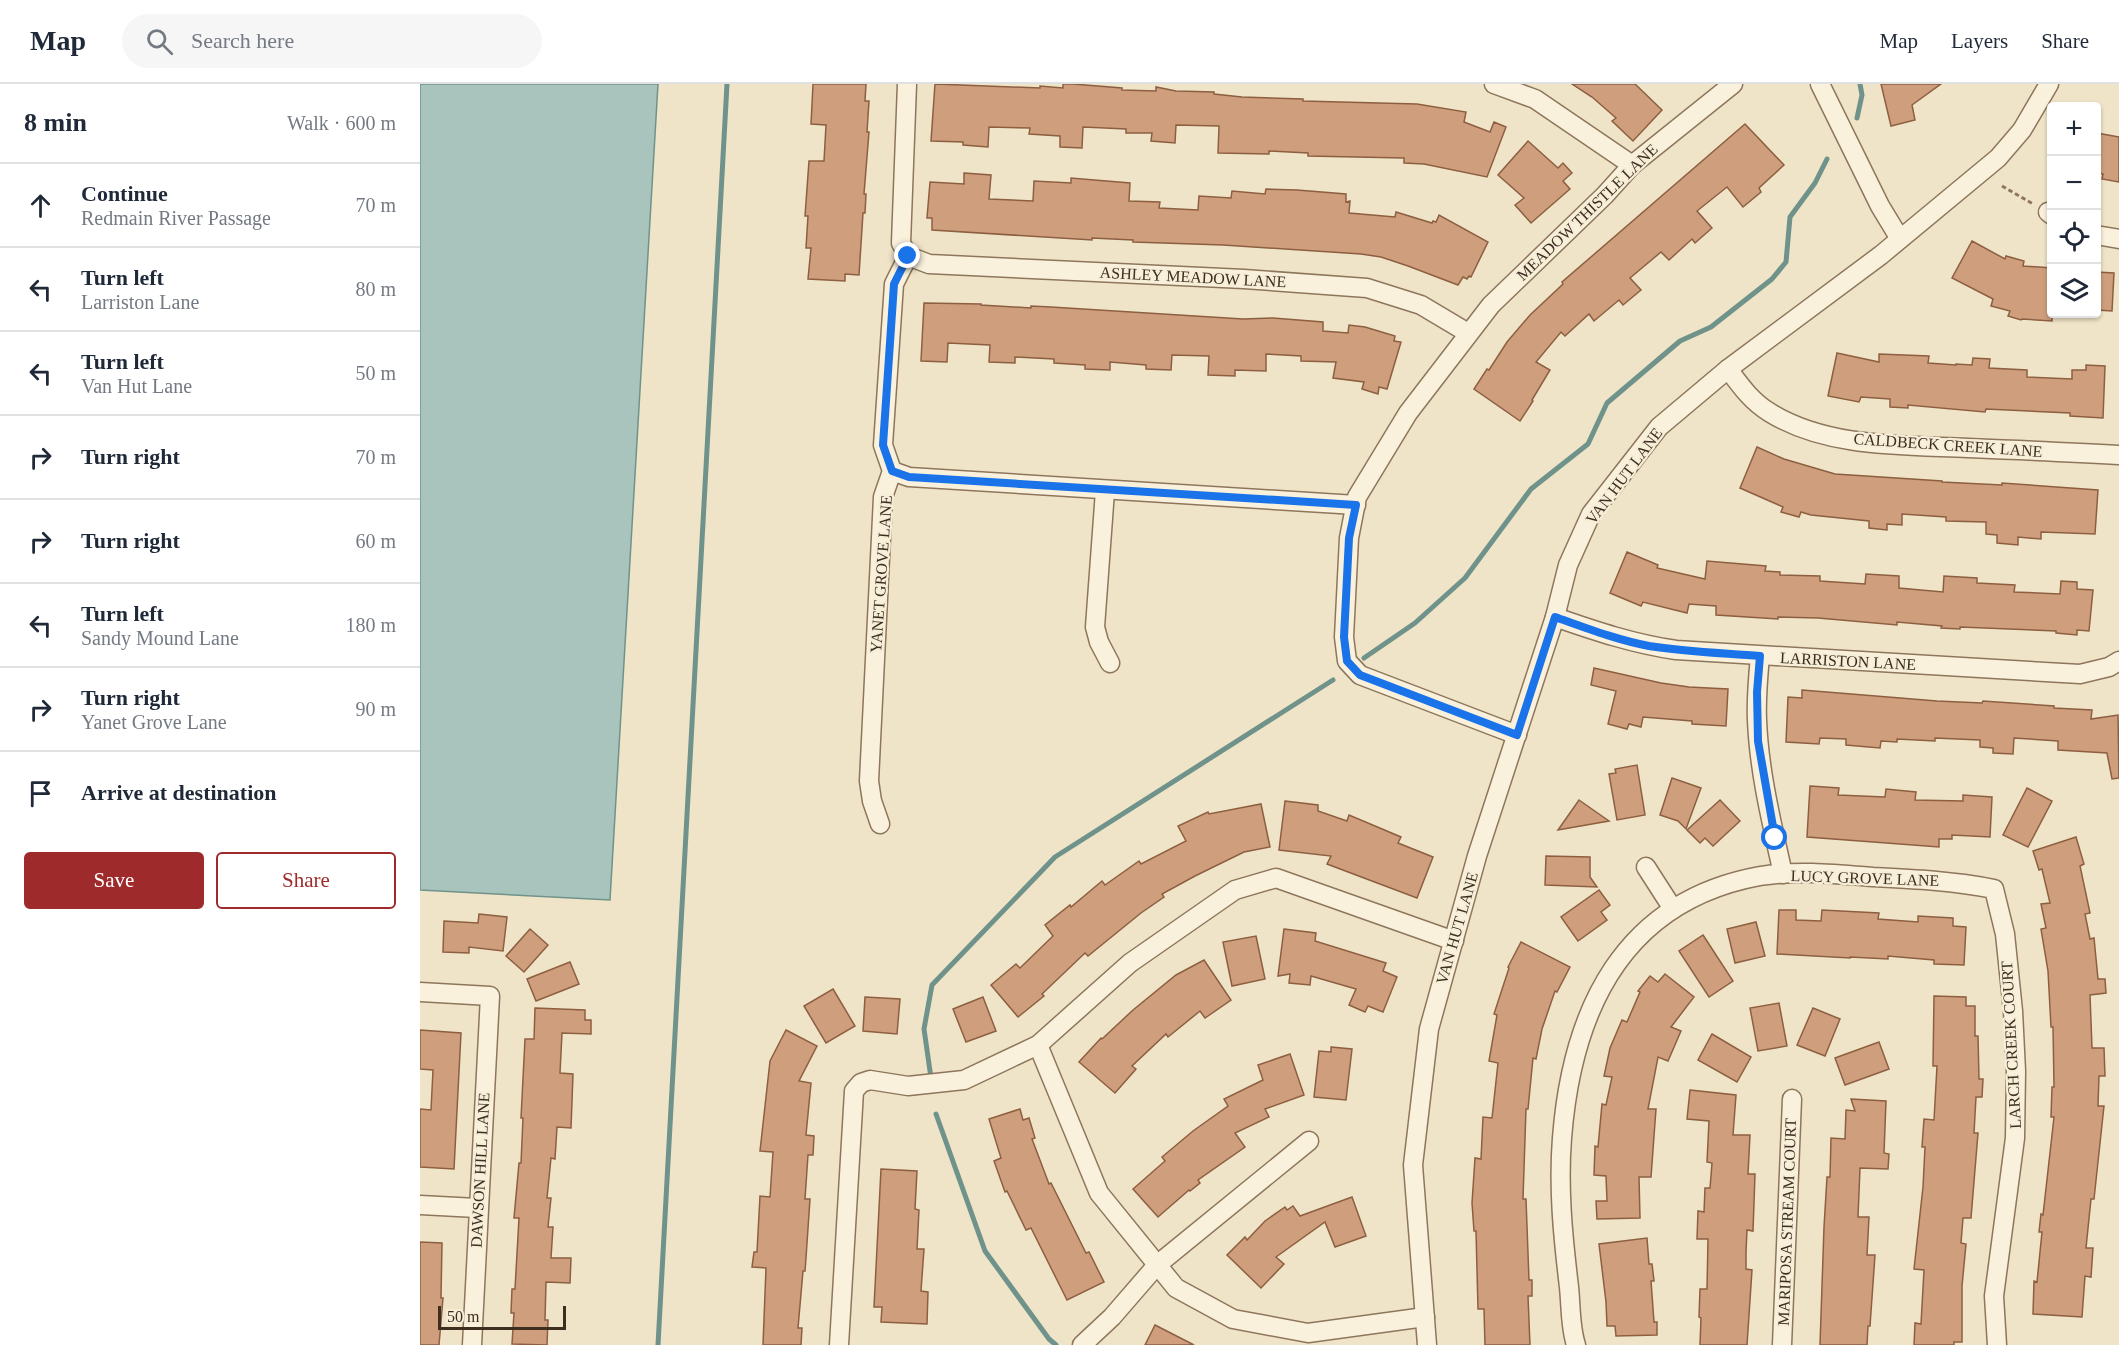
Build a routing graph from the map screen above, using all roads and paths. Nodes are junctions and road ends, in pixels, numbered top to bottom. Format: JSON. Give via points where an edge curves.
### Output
{"nodes":[{"id":1,"x":907,"y":84,"type":"edge"},
{"id":2,"x":1494,"y":84,"type":"edge"},
{"id":3,"x":1733,"y":84,"type":"edge"},
{"id":4,"x":1820,"y":84,"type":"edge"},
{"id":5,"x":2049,"y":84,"type":"edge"},
{"id":6,"x":1632,"y":165,"type":"junction"},
{"id":7,"x":2002,"y":186,"type":"dead end"},
{"id":8,"x":2047,"y":211,"type":"edge"},
{"id":9,"x":2101,"y":237,"type":"edge"},
{"id":10,"x":1900,"y":239,"type":"junction"},
{"id":11,"x":2119,"y":239,"type":"edge"},
{"id":12,"x":908,"y":256,"type":"junction"},
{"id":13,"x":1468,"y":333,"type":"junction"},
{"id":14,"x":1728,"y":369,"type":"junction"},
{"id":15,"x":2119,"y":454,"type":"edge"},
{"id":16,"x":892,"y":471,"type":"junction"},
{"id":17,"x":1105,"y":491,"type":"junction"},
{"id":18,"x":1356,"y":505,"type":"junction"},
{"id":19,"x":1555,"y":617,"type":"junction"},
{"id":20,"x":1760,"y":656,"type":"junction"},
{"id":21,"x":1110,"y":663,"type":"dead end"},
{"id":22,"x":2114,"y":664,"type":"edge"},
{"id":23,"x":1517,"y":735,"type":"junction"},
{"id":24,"x":880,"y":824,"type":"dead end"},
{"id":25,"x":1646,"y":867,"type":"dead end"},
{"id":26,"x":1783,"y":874,"type":"junction"},
{"id":27,"x":1994,"y":889,"type":"joint"},
{"id":28,"x":1673,"y":909,"type":"junction"},
{"id":29,"x":1454,"y":941,"type":"junction"},
{"id":30,"x":420,"y":992,"type":"edge"},
{"id":31,"x":1038,"y":1046,"type":"junction"},
{"id":32,"x":1792,"y":1099,"type":"dead end"},
{"id":33,"x":1309,"y":1141,"type":"dead end"},
{"id":34,"x":420,"y":1205,"type":"edge"},
{"id":35,"x":477,"y":1208,"type":"junction"},
{"id":36,"x":1157,"y":1265,"type":"junction"},
{"id":37,"x":1425,"y":1317,"type":"junction"},
{"id":38,"x":472,"y":1345,"type":"edge"},
{"id":39,"x":839,"y":1345,"type":"edge"},
{"id":40,"x":1082,"y":1345,"type":"edge"},
{"id":41,"x":1427,"y":1345,"type":"edge"},
{"id":42,"x":1576,"y":1345,"type":"edge"},
{"id":43,"x":1782,"y":1345,"type":"edge"},
{"id":44,"x":1997,"y":1345,"type":"edge"}],
"edges":[{"from":1,"to":12,"type":"street","via":[[901,243]]},
{"from":2,"to":6,"type":"street","via":[[1535,99]]},
{"from":3,"to":6,"type":"street","name":"MEADOW THISTLE LANE"},
{"from":4,"to":10,"type":"street"},
{"from":5,"to":10,"type":"street","name":"VAN HUT LANE","via":[[2022,130],[1998,158]]},
{"from":6,"to":13,"type":"street","name":"MEADOW THISTLE LANE","via":[[1491,304]]},
{"from":7,"to":8,"type":"path"},
{"from":9,"to":11,"type":"street"},
{"from":10,"to":14,"type":"street","name":"VAN HUT LANE"},
{"from":12,"to":13,"type":"street","name":"ASHLEY MEADOW LANE","via":[[929,264],[1367,288],[1421,305]]},
{"from":12,"to":16,"type":"street","name":"YANET GROVE LANE","via":[[894,284],[883,445]]},
{"from":13,"to":18,"type":"street","name":"MEADOW THISTLE LANE","via":[[1408,413],[1357,497]]},
{"from":14,"to":15,"type":"street","name":"CALDBECK CREEK LANE","via":[[1752,400],[1769,412],[1827,435],[1890,444]]},
{"from":14,"to":19,"type":"street","name":"VAN HUT LANE","via":[[1659,427],[1591,514],[1568,565]]},
{"from":16,"to":17,"type":"street","via":[[909,477]]},
{"from":16,"to":24,"type":"street","name":"YANET GROVE LANE","via":[[883,497],[869,781]]},
{"from":17,"to":18,"type":"street"},
{"from":17,"to":21,"type":"street","via":[[1095,627]]},
{"from":18,"to":23,"type":"street","name":"MEADOW THISTLE LANE","via":[[1349,538],[1344,637],[1347,661],[1360,675]]},
{"from":19,"to":20,"type":"street","name":"LARRISTON LANE","via":[[1647,646]]},
{"from":19,"to":23,"type":"street","name":"VAN HUT LANE"},
{"from":20,"to":22,"type":"street","name":"LARRISTON LANE","via":[[2080,674]]},
{"from":20,"to":26,"type":"street","via":[[1758,741]]},
{"from":23,"to":29,"type":"street","name":"VAN HUT LANE"},
{"from":25,"to":28,"type":"street"},
{"from":26,"to":27,"type":"street","name":"LUCY GROVE LANE","via":[[1958,882]]},
{"from":26,"to":28,"type":"street","name":"LUCY GROVE LANE","via":[[1723,886]]},
{"from":27,"to":44,"type":"street","name":"LARCH CREEK COURT","via":[[2005,934],[2016,1071],[2015,1138],[1994,1296]]},
{"from":28,"to":42,"type":"street","name":"LUCY GROVE LANE","via":[[1617,961],[1601,985],[1571,1068],[1559,1174]]},
{"from":29,"to":31,"type":"street","via":[[1276,878],[1234,890],[1139,956]]},
{"from":29,"to":37,"type":"street","name":"VAN HUT LANE","via":[[1429,1029],[1413,1165]]},
{"from":30,"to":35,"type":"street","name":"DAWSON HILL LANE","via":[[490,996]]},
{"from":31,"to":36,"type":"street","via":[[1099,1193]]},
{"from":31,"to":39,"type":"street","via":[[964,1080],[908,1086],[870,1080],[854,1091]]},
{"from":32,"to":43,"type":"street","name":"MARIPOSA STREAM COURT"},
{"from":33,"to":36,"type":"street"},
{"from":34,"to":35,"type":"street"},
{"from":35,"to":38,"type":"street","name":"DAWSON HILL LANE"},
{"from":36,"to":37,"type":"street","via":[[1176,1288],[1233,1319],[1308,1333]]},
{"from":36,"to":40,"type":"street"},
{"from":37,"to":41,"type":"street","name":"VAN HUT LANE"}]}
